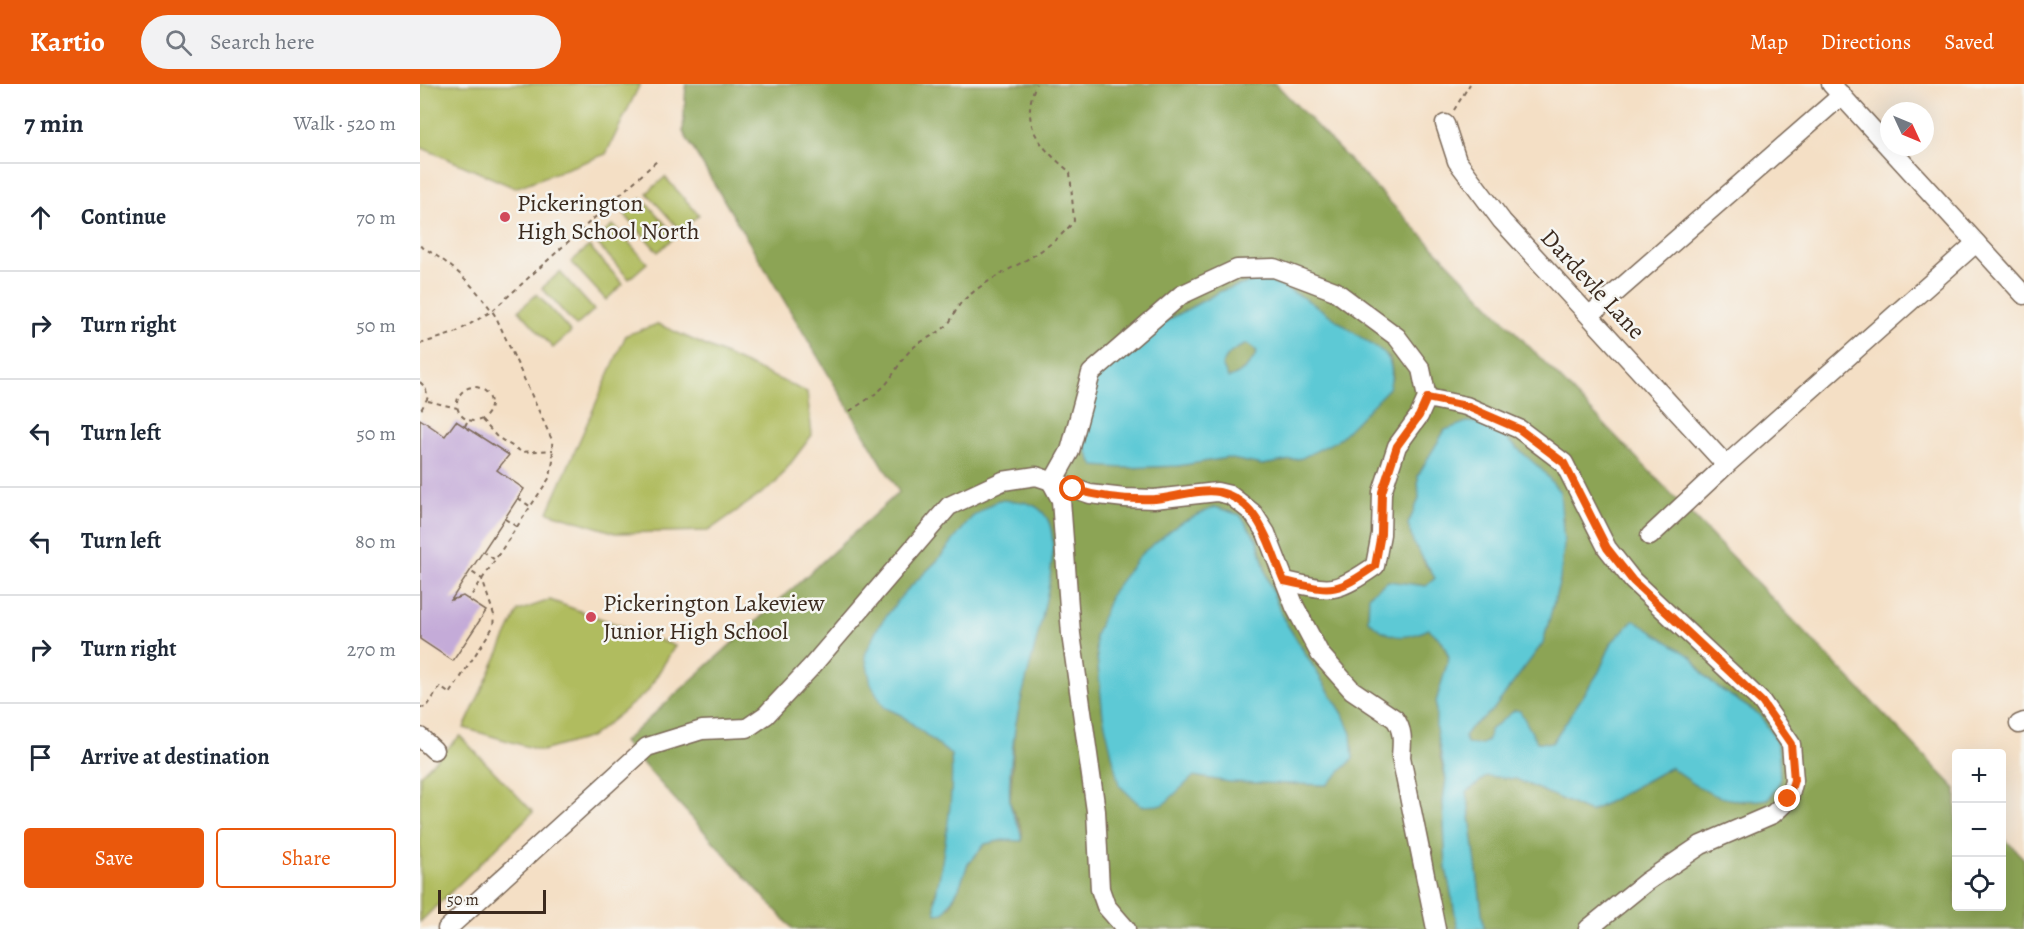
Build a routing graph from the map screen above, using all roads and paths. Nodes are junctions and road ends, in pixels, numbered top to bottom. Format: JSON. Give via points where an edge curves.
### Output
{"nodes":[{"id":1,"x":1036,"y":84,"type":"edge"},
{"id":2,"x":1470,"y":84,"type":"edge"},
{"id":3,"x":1836,"y":89,"type":"edge"},
{"id":4,"x":1444,"y":124,"type":"joint"},
{"id":5,"x":658,"y":160,"type":"dead end"},
{"id":6,"x":1976,"y":243,"type":"junction"},
{"id":7,"x":420,"y":246,"type":"edge"},
{"id":8,"x":2024,"y":295,"type":"edge"},
{"id":9,"x":492,"y":311,"type":"junction"},
{"id":10,"x":1590,"y":315,"type":"junction"},
{"id":11,"x":420,"y":344,"type":"edge"},
{"id":12,"x":420,"y":382,"type":"edge"},
{"id":13,"x":1427,"y":398,"type":"junction"},
{"id":14,"x":428,"y":401,"type":"junction"},
{"id":15,"x":457,"y":408,"type":"junction"},
{"id":16,"x":850,"y":411,"type":"dead end"},
{"id":17,"x":420,"y":412,"type":"edge"},
{"id":18,"x":468,"y":420,"type":"junction"},
{"id":19,"x":482,"y":420,"type":"junction"},
{"id":20,"x":465,"y":426,"type":"dead end"},
{"id":21,"x":553,"y":450,"type":"junction"},
{"id":22,"x":1726,"y":465,"type":"junction"},
{"id":23,"x":1052,"y":483,"type":"junction"},
{"id":24,"x":518,"y":498,"type":"dead end"},
{"id":25,"x":531,"y":507,"type":"junction"},
{"id":26,"x":505,"y":519,"type":"dead end"},
{"id":27,"x":517,"y":527,"type":"junction"},
{"id":28,"x":1650,"y":536,"type":"dead end"},
{"id":29,"x":483,"y":551,"type":"dead end"},
{"id":30,"x":495,"y":560,"type":"junction"},
{"id":31,"x":470,"y":571,"type":"dead end"},
{"id":32,"x":482,"y":579,"type":"junction"},
{"id":33,"x":1284,"y":581,"type":"junction"},
{"id":34,"x":469,"y":599,"type":"dead end"},
{"id":35,"x":420,"y":707,"type":"edge"},
{"id":36,"x":420,"y":737,"type":"edge"},
{"id":37,"x":434,"y":750,"type":"dead end"},
{"id":38,"x":447,"y":929,"type":"edge"},
{"id":39,"x":1126,"y":929,"type":"edge"},
{"id":40,"x":1436,"y":929,"type":"edge"},
{"id":41,"x":1588,"y":929,"type":"edge"}],
"edges":[{"from":1,"to":16,"type":"path","via":[[1028,105],[1031,125],[1045,151],[1070,172],[1074,221],[1037,255],[987,282],[962,302],[948,324],[903,357],[885,385]]},
{"from":2,"to":4,"type":"path"},
{"from":3,"to":6,"type":"street"},
{"from":3,"to":10,"type":"street"},
{"from":4,"to":10,"type":"street","name":"Dardevle Lane","via":[[1457,161],[1502,221]]},
{"from":5,"to":9,"type":"path"},
{"from":6,"to":8,"type":"street"},
{"from":6,"to":22,"type":"street"},
{"from":7,"to":9,"type":"path","via":[[456,270]]},
{"from":9,"to":11,"type":"path","via":[[454,333]]},
{"from":9,"to":21,"type":"path","via":[[550,431]]},
{"from":10,"to":22,"type":"street","name":"Dardevle Lane"},
{"from":12,"to":14,"type":"path","via":[[428,392]]},
{"from":13,"to":23,"type":"street","via":[[1421,369],[1397,337],[1335,291],[1274,268],[1237,269],[1180,295],[1090,373],[1070,451]]},
{"from":13,"to":33,"type":"street","via":[[1397,446],[1382,492],[1375,566],[1330,591]]},
{"from":13,"to":41,"type":"street","via":[[1466,406],[1519,429],[1564,463],[1607,548],[1633,581],[1762,702],[1791,744],[1794,780],[1788,799],[1773,814],[1701,845],[1646,882]]},
{"from":14,"to":15,"type":"path"},
{"from":14,"to":17,"type":"path"},
{"from":15,"to":18,"type":"path"},
{"from":15,"to":19,"type":"path","via":[[457,399],[464,390],[480,387],[491,404]]},
{"from":18,"to":19,"type":"path"},
{"from":18,"to":20,"type":"path"},
{"from":19,"to":21,"type":"path","via":[[497,436],[522,452]]},
{"from":21,"to":25,"type":"path","via":[[550,477]]},
{"from":22,"to":28,"type":"street"},
{"from":23,"to":33,"type":"street","via":[[1090,494],[1125,498],[1217,492],[1230,495],[1252,513],[1266,533]]},
{"from":23,"to":38,"type":"street","via":[[1036,476],[1003,481],[949,506],[766,715],[747,728],[702,730],[647,747]]},
{"from":23,"to":39,"type":"street","via":[[1061,500],[1071,634],[1096,811],[1100,889],[1106,906]]},
{"from":24,"to":25,"type":"path"},
{"from":25,"to":27,"type":"path"},
{"from":26,"to":27,"type":"path"},
{"from":27,"to":30,"type":"path"},
{"from":29,"to":30,"type":"path"},
{"from":30,"to":32,"type":"path"},
{"from":31,"to":32,"type":"path"},
{"from":32,"to":34,"type":"path"},
{"from":32,"to":35,"type":"path","via":[[494,615],[493,627],[450,694],[440,687],[426,708]]},
{"from":33,"to":40,"type":"street","via":[[1306,631],[1333,671],[1400,726],[1401,757]]},
{"from":36,"to":37,"type":"street"}]}
